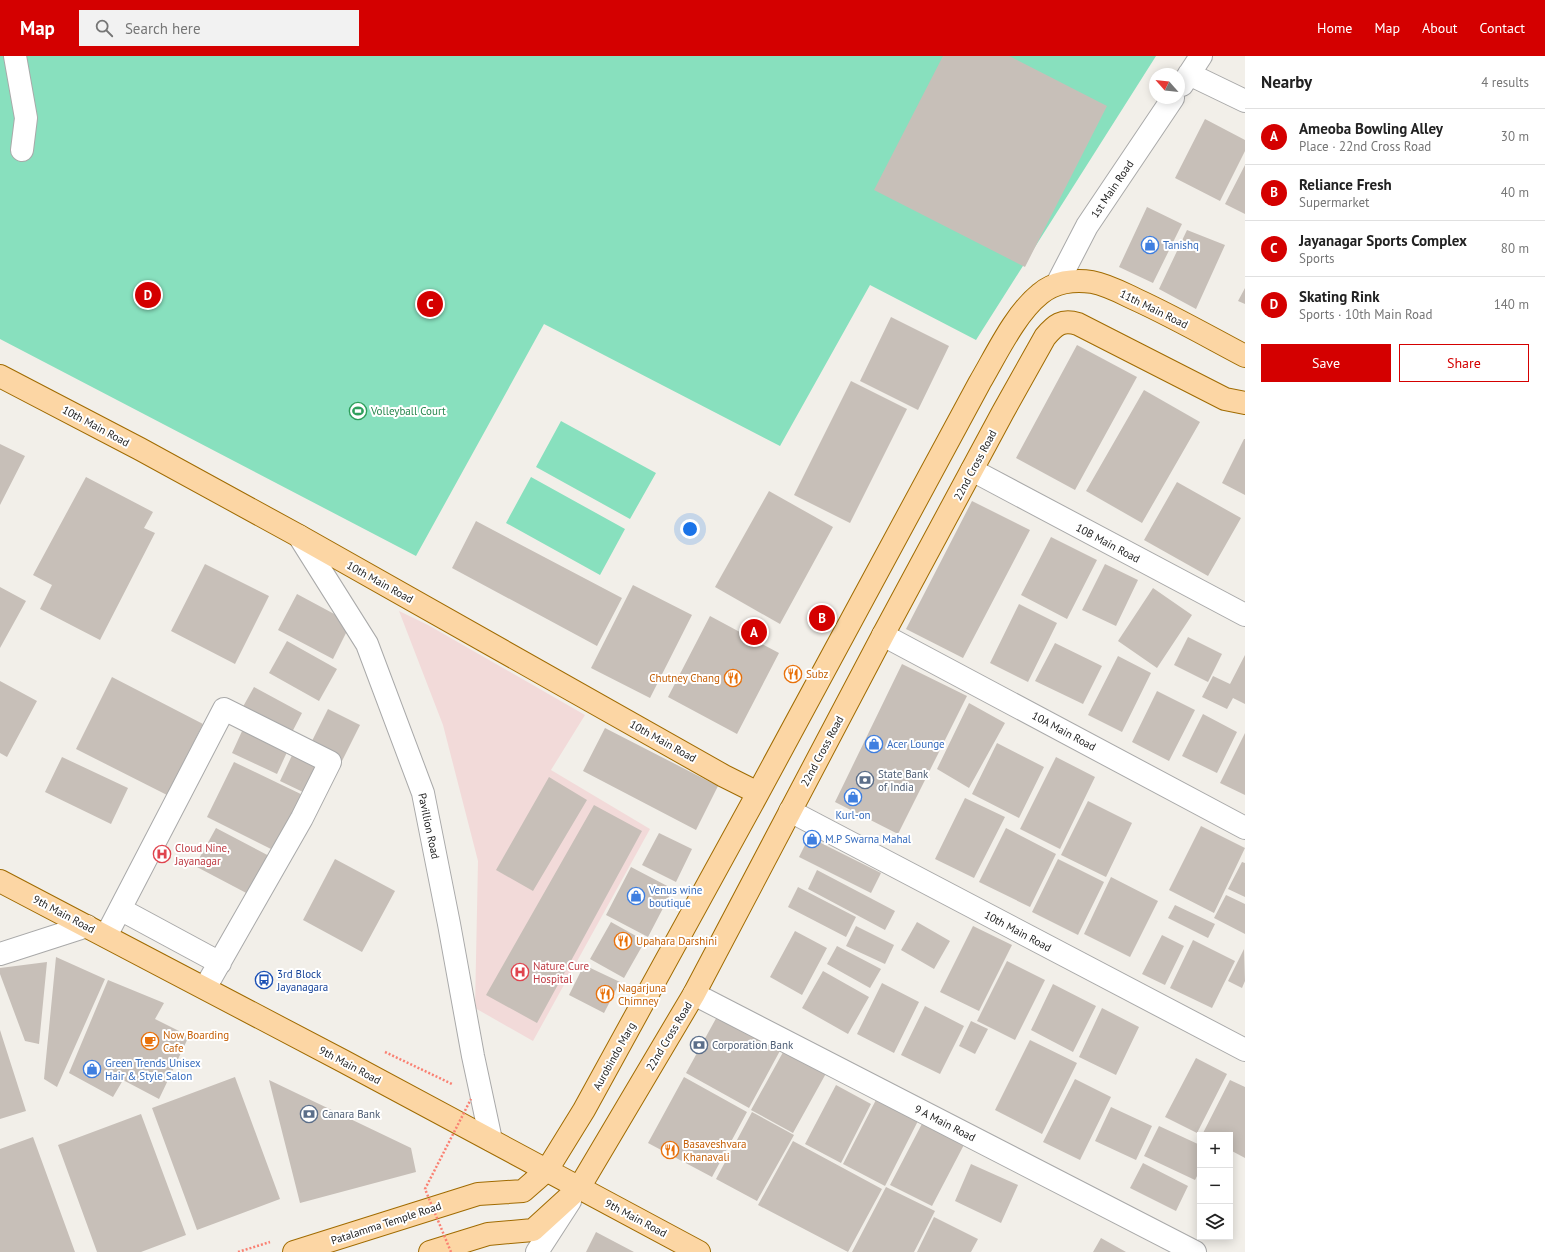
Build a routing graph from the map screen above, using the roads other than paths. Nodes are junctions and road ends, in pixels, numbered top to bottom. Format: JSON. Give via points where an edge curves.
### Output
{"nodes":[{"id":1,"x":15,"y":56,"type":"edge"},
{"id":2,"x":1190,"y":73,"type":"edge"},
{"id":3,"x":1245,"y":101,"type":"edge"},
{"id":4,"x":1169,"y":104,"type":"edge"},
{"id":5,"x":22,"y":150,"type":"dead end"},
{"id":6,"x":1057,"y":284,"type":"junction"},
{"id":7,"x":1245,"y":356,"type":"edge"},
{"id":8,"x":0,"y":376,"type":"edge"},
{"id":9,"x":1245,"y":404,"type":"edge"},
{"id":10,"x":972,"y":470,"type":"junction"},
{"id":11,"x":299,"y":536,"type":"junction"},
{"id":12,"x":1245,"y":615,"type":"edge"},
{"id":13,"x":883,"y":635,"type":"junction"},
{"id":14,"x":758,"y":793,"type":"junction"},
{"id":15,"x":790,"y":811,"type":"junction"},
{"id":16,"x":1245,"y":828,"type":"edge"},
{"id":17,"x":0,"y":881,"type":"edge"},
{"id":18,"x":120,"y":909,"type":"junction"},
{"id":19,"x":86,"y":926,"type":"junction"},
{"id":20,"x":106,"y":936,"type":"junction"},
{"id":21,"x":0,"y":954,"type":"edge"},
{"id":22,"x":220,"y":963,"type":"junction"},
{"id":23,"x":206,"y":988,"type":"junction"},
{"id":24,"x":694,"y":994,"type":"junction"},
{"id":25,"x":1245,"y":1050,"type":"edge"},
{"id":26,"x":491,"y":1140,"type":"junction"},
{"id":27,"x":547,"y":1170,"type":"junction"},
{"id":28,"x":579,"y":1188,"type":"junction"},
{"id":29,"x":478,"y":1194,"type":"joint"},
{"id":30,"x":294,"y":1252,"type":"edge"},
{"id":31,"x":430,"y":1252,"type":"edge"},
{"id":32,"x":537,"y":1252,"type":"edge"},
{"id":33,"x":699,"y":1252,"type":"edge"},
{"id":34,"x":1195,"y":1252,"type":"edge"}],
"edges":[{"from":1,"to":5,"type":"street","via":[[26,118]]},
{"from":2,"to":3,"type":"street"},
{"from":4,"to":6,"type":"street","name":"1st Main Road","via":[[1087,226]]},
{"from":6,"to":7,"type":"main road","name":"11th Main Road","via":[[1074,281],[1105,286],[1161,311]]},
{"from":6,"to":14,"type":"main road","via":[[1040,293],[1025,309],[1002,345]]},
{"from":8,"to":11,"type":"main road","name":"10th Main Road"},
{"from":9,"to":10,"type":"main road","name":"22nd Cross Road","via":[[1225,399],[1088,328],[1065,322],[1052,329],[1046,338]]},
{"from":10,"to":12,"type":"street","name":"10B Main Road"},
{"from":10,"to":13,"type":"main road","name":"22nd Cross Road"},
{"from":11,"to":14,"type":"main road","name":"10th Main Road"},
{"from":11,"to":26,"type":"street","name":"Pavillion Road","via":[[367,644],[423,793]]},
{"from":13,"to":15,"type":"main road","name":"22nd Cross Road"},
{"from":13,"to":16,"type":"street","name":"10A Main Road"},
{"from":14,"to":27,"type":"main road","name":"Aurobindo Marg","via":[[584,1110]]},
{"from":15,"to":24,"type":"main road","name":"22nd Cross Road"},
{"from":15,"to":25,"type":"street","name":"10th Main Road"},
{"from":17,"to":19,"type":"main road","name":"9th Main Road"},
{"from":18,"to":20,"type":"street"},
{"from":18,"to":22,"type":"street"},
{"from":18,"to":22,"type":"street","via":[[224,709],[330,762],[302,818]]},
{"from":19,"to":20,"type":"main road","name":"9th Main Road"},
{"from":19,"to":21,"type":"street"},
{"from":20,"to":23,"type":"main road","name":"9th Main Road"},
{"from":22,"to":23,"type":"street"},
{"from":23,"to":26,"type":"main road","name":"9th Main Road"},
{"from":24,"to":28,"type":"main road","name":"22nd Cross Road"},
{"from":24,"to":34,"type":"street","name":"9 A Main Road"},
{"from":26,"to":27,"type":"main road","name":"9th Main Road"},
{"from":27,"to":28,"type":"main road","name":"9th Main Road"},
{"from":27,"to":29,"type":"main road","name":"Aurobindo Marg","via":[[523,1191]]},
{"from":28,"to":31,"type":"main road","name":"22nd Cross Road","via":[[533,1230],[488,1234]]},
{"from":28,"to":32,"type":"street"},
{"from":28,"to":33,"type":"main road","name":"9th Main Road"},
{"from":29,"to":30,"type":"main road","name":"Patalamma Temple Road"}]}
